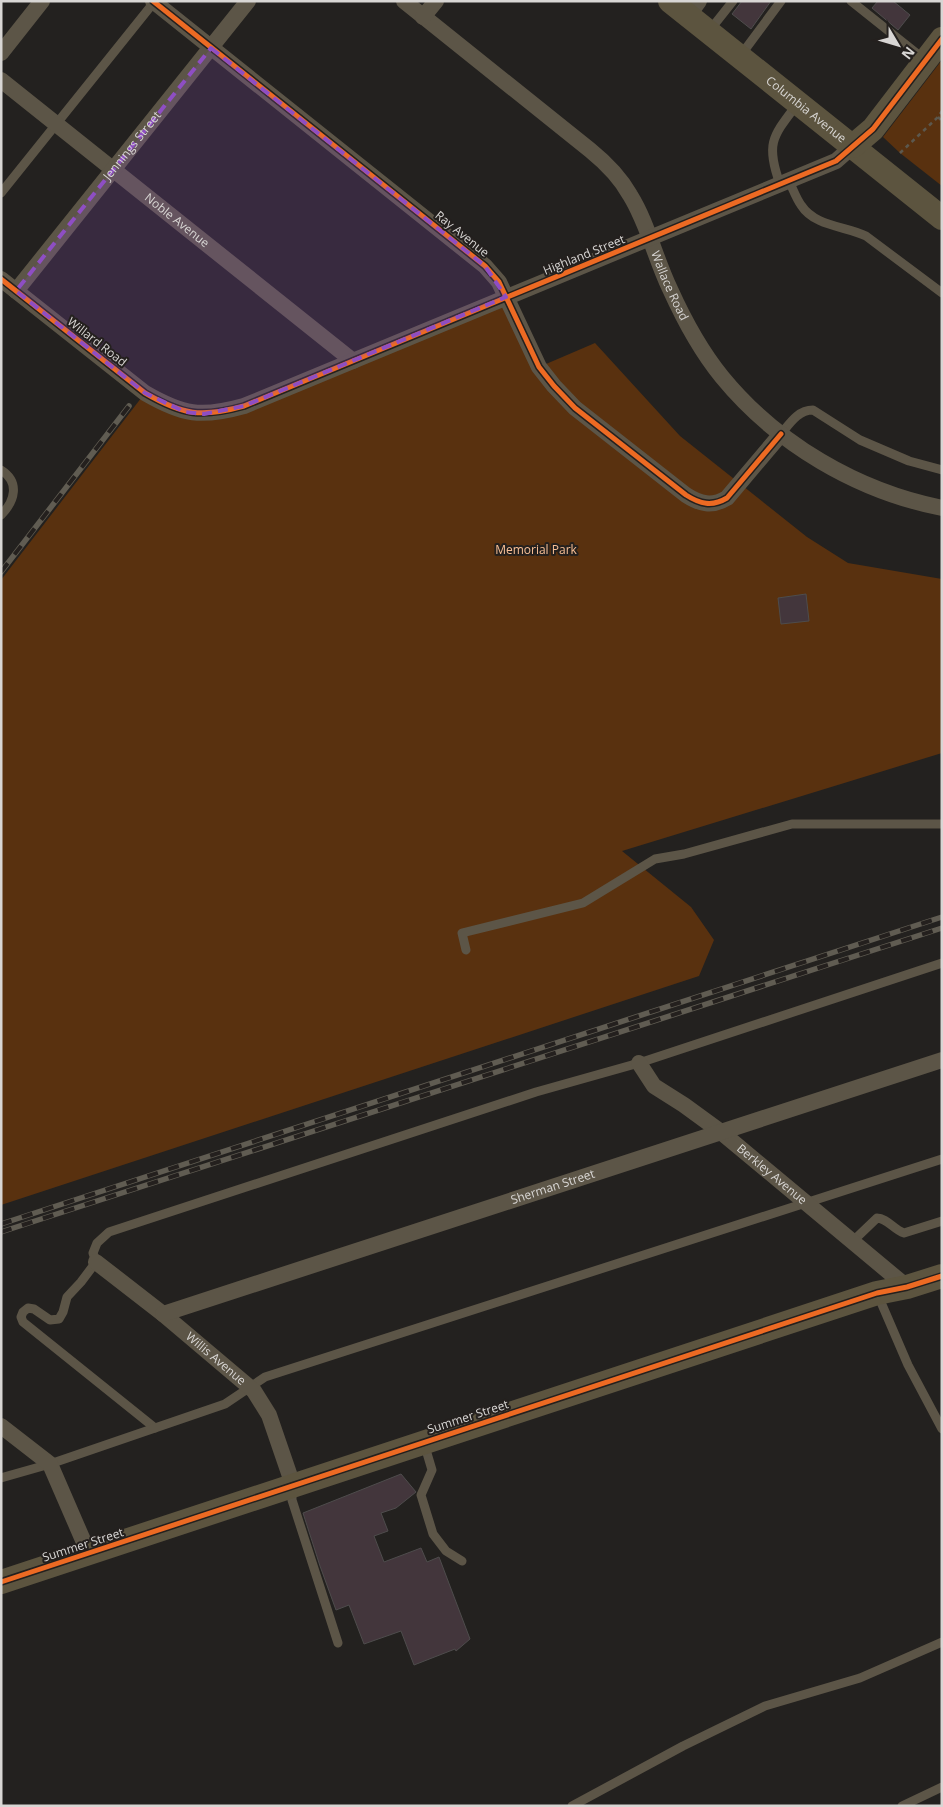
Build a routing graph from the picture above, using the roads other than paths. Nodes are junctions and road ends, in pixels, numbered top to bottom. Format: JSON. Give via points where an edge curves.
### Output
{"nodes":[{"id":1,"x":42,"y":1,"type":"edge"},
{"id":2,"x":248,"y":1,"type":"edge"},
{"id":3,"x":404,"y":1,"type":"edge"},
{"id":4,"x":436,"y":1,"type":"edge"},
{"id":5,"x":733,"y":1,"type":"edge"},
{"id":6,"x":781,"y":1,"type":"edge"},
{"id":7,"x":850,"y":1,"type":"edge"},
{"id":8,"x":154,"y":2,"type":"edge"},
{"id":9,"x":686,"y":6,"type":"edge"},
{"id":10,"x":423,"y":17,"type":"junction"},
{"id":11,"x":709,"y":32,"type":"junction"},
{"id":12,"x":942,"y":39,"type":"edge"},
{"id":13,"x":211,"y":48,"type":"junction"},
{"id":14,"x":1,"y":53,"type":"edge"},
{"id":15,"x":740,"y":57,"type":"junction"},
{"id":16,"x":925,"y":60,"type":"junction"},
{"id":17,"x":1,"y":80,"type":"edge"},
{"id":18,"x":798,"y":103,"type":"junction"},
{"id":19,"x":57,"y":124,"type":"junction"},
{"id":20,"x":853,"y":146,"type":"junction"},
{"id":21,"x":114,"y":169,"type":"junction"},
{"id":22,"x":784,"y":182,"type":"junction"},
{"id":23,"x":1,"y":194,"type":"edge"},
{"id":24,"x":942,"y":218,"type":"edge"},
{"id":25,"x":650,"y":239,"type":"junction"},
{"id":26,"x":1,"y":279,"type":"edge"},
{"id":27,"x":16,"y":291,"type":"junction"},
{"id":28,"x":942,"y":293,"type":"edge"},
{"id":29,"x":506,"y":297,"type":"junction"},
{"id":30,"x":353,"y":360,"type":"junction"},
{"id":31,"x":185,"y":412,"type":"joint"},
{"id":32,"x":781,"y":434,"type":"junction"},
{"id":33,"x":1,"y":470,"type":"edge"},
{"id":34,"x":942,"y":470,"type":"edge"},
{"id":35,"x":942,"y":508,"type":"edge"},
{"id":36,"x":1,"y":516,"type":"edge"},
{"id":37,"x":942,"y":824,"type":"edge"},
{"id":38,"x":466,"y":950,"type":"dead end"},
{"id":39,"x":942,"y":963,"type":"edge"},
{"id":40,"x":942,"y":1060,"type":"edge"},
{"id":41,"x":639,"y":1063,"type":"junction"},
{"id":42,"x":721,"y":1132,"type":"junction"},
{"id":43,"x":942,"y":1159,"type":"edge"},
{"id":44,"x":807,"y":1203,"type":"junction"},
{"id":45,"x":942,"y":1221,"type":"edge"},
{"id":46,"x":853,"y":1241,"type":"junction"},
{"id":47,"x":96,"y":1262,"type":"junction"},
{"id":48,"x":942,"y":1276,"type":"edge"},
{"id":49,"x":908,"y":1287,"type":"junction"},
{"id":50,"x":877,"y":1293,"type":"junction"},
{"id":51,"x":164,"y":1314,"type":"junction"},
{"id":52,"x":249,"y":1386,"type":"junction"},
{"id":53,"x":1,"y":1426,"type":"edge"},
{"id":54,"x":155,"y":1428,"type":"junction"},
{"id":55,"x":942,"y":1430,"type":"edge"},
{"id":56,"x":424,"y":1442,"type":"junction"},
{"id":57,"x":50,"y":1464,"type":"junction"},
{"id":58,"x":1,"y":1478,"type":"edge"},
{"id":59,"x":292,"y":1485,"type":"junction"},
{"id":60,"x":89,"y":1554,"type":"junction"},
{"id":61,"x":462,"y":1560,"type":"dead end"},
{"id":62,"x":1,"y":1582,"type":"edge"},
{"id":63,"x":942,"y":1642,"type":"edge"},
{"id":64,"x":338,"y":1643,"type":"dead end"},
{"id":65,"x":942,"y":1787,"type":"edge"},
{"id":66,"x":572,"y":1806,"type":"edge"},
{"id":67,"x":902,"y":1806,"type":"edge"}],
"edges":[{"from":1,"to":14,"type":"street"},
{"from":2,"to":13,"type":"street","name":"Jennings Street"},
{"from":3,"to":10,"type":"street","name":"Wallace Road"},
{"from":4,"to":10,"type":"street"},
{"from":5,"to":11,"type":"lane"},
{"from":6,"to":15,"type":"lane"},
{"from":7,"to":16,"type":"lane"},
{"from":8,"to":13,"type":"street","name":"Ray Avenue"},
{"from":8,"to":19,"type":"lane"},
{"from":9,"to":11,"type":"street","name":"Columbia Avenue"},
{"from":10,"to":25,"type":"street","name":"Wallace Road","via":[[604,161],[630,195]]},
{"from":11,"to":15,"type":"street","name":"Columbia Avenue"},
{"from":12,"to":16,"type":"street","name":"Highland Street"},
{"from":13,"to":21,"type":"street","name":"Jennings Street"},
{"from":13,"to":29,"type":"street","name":"Ray Avenue","via":[[485,266],[493,273]]},
{"from":15,"to":18,"type":"street","name":"Columbia Avenue"},
{"from":16,"to":20,"type":"street","name":"Highland Street","via":[[872,129]]},
{"from":17,"to":19,"type":"street","name":"Noble Avenue"},
{"from":18,"to":20,"type":"street","name":"Columbia Avenue"},
{"from":18,"to":22,"type":"lane","via":[[773,144],[773,164]]},
{"from":19,"to":21,"type":"street","name":"Noble Avenue"},
{"from":19,"to":23,"type":"lane"},
{"from":20,"to":22,"type":"street","name":"Highland Street","via":[[836,161]]},
{"from":20,"to":24,"type":"street","name":"Columbia Avenue"},
{"from":21,"to":27,"type":"street","name":"Jennings Street"},
{"from":21,"to":30,"type":"street","name":"Noble Avenue"},
{"from":22,"to":25,"type":"street","name":"Highland Street"},
{"from":22,"to":28,"type":"lane","via":[[810,214],[827,224],[866,236]]},
{"from":25,"to":29,"type":"street","name":"Highland Street"},
{"from":25,"to":32,"type":"street","name":"Wallace Road","via":[[681,315],[700,347],[749,406]]},
{"from":26,"to":27,"type":"street","name":"Willard Road"},
{"from":27,"to":31,"type":"street","name":"Willard Road","via":[[145,393]]},
{"from":29,"to":30,"type":"street","name":"Highland Street"},
{"from":29,"to":32,"type":"street","name":"Ray Avenue","via":[[539,367],[554,386],[575,408],[694,500],[712,504],[727,498]]},
{"from":30,"to":31,"type":"street","name":"Highland Street","via":[[244,406],[204,414]]},
{"from":32,"to":34,"type":"lane","via":[[799,414],[813,410],[875,447]]},
{"from":32,"to":35,"type":"street","name":"Wallace Road","via":[[848,476],[884,492]]},
{"from":33,"to":36,"type":"lane","via":[[14,484],[10,504]]},
{"from":37,"to":38,"type":"lane","via":[[792,824],[655,859],[583,903],[462,933]]},
{"from":39,"to":41,"type":"lane"},
{"from":40,"to":42,"type":"street","name":"Sherman Street"},
{"from":41,"to":42,"type":"street","name":"Berkley Avenue","via":[[654,1086]]},
{"from":41,"to":47,"type":"lane","via":[[526,1095],[109,1232],[94,1248]]},
{"from":42,"to":44,"type":"street","name":"Berkley Avenue"},
{"from":42,"to":51,"type":"street","name":"Sherman Street"},
{"from":43,"to":44,"type":"lane"},
{"from":44,"to":46,"type":"street","name":"Berkley Avenue"},
{"from":44,"to":52,"type":"lane","via":[[274,1374]]},
{"from":45,"to":46,"type":"lane","via":[[904,1233],[877,1218]]},
{"from":46,"to":49,"type":"street","name":"Berkley Avenue"},
{"from":47,"to":51,"type":"street","name":"Willis Avenue"},
{"from":47,"to":54,"type":"lane","via":[[67,1297],[59,1319],[50,1320],[28,1308],[21,1317],[23,1322]]},
{"from":48,"to":49,"type":"street","name":"Summer Street"},
{"from":49,"to":50,"type":"street","name":"Summer Street"},
{"from":50,"to":55,"type":"lane","via":[[908,1365]]},
{"from":50,"to":56,"type":"street","name":"Summer Street"},
{"from":51,"to":52,"type":"street","name":"Willis Avenue"},
{"from":52,"to":54,"type":"lane","via":[[225,1404]]},
{"from":52,"to":59,"type":"street","name":"Willis Avenue","via":[[269,1415]]},
{"from":53,"to":57,"type":"street"},
{"from":54,"to":57,"type":"lane"},
{"from":56,"to":59,"type":"street","name":"Summer Street"},
{"from":56,"to":61,"type":"lane","via":[[432,1470],[421,1495],[433,1534],[446,1551]]},
{"from":57,"to":58,"type":"lane"},
{"from":57,"to":60,"type":"street"},
{"from":59,"to":60,"type":"street","name":"Summer Street"},
{"from":59,"to":64,"type":"lane","via":[[292,1500]]},
{"from":60,"to":62,"type":"street","name":"Summer Street"},
{"from":63,"to":66,"type":"lane","via":[[860,1678],[765,1706]]},
{"from":65,"to":67,"type":"lane"}]}
